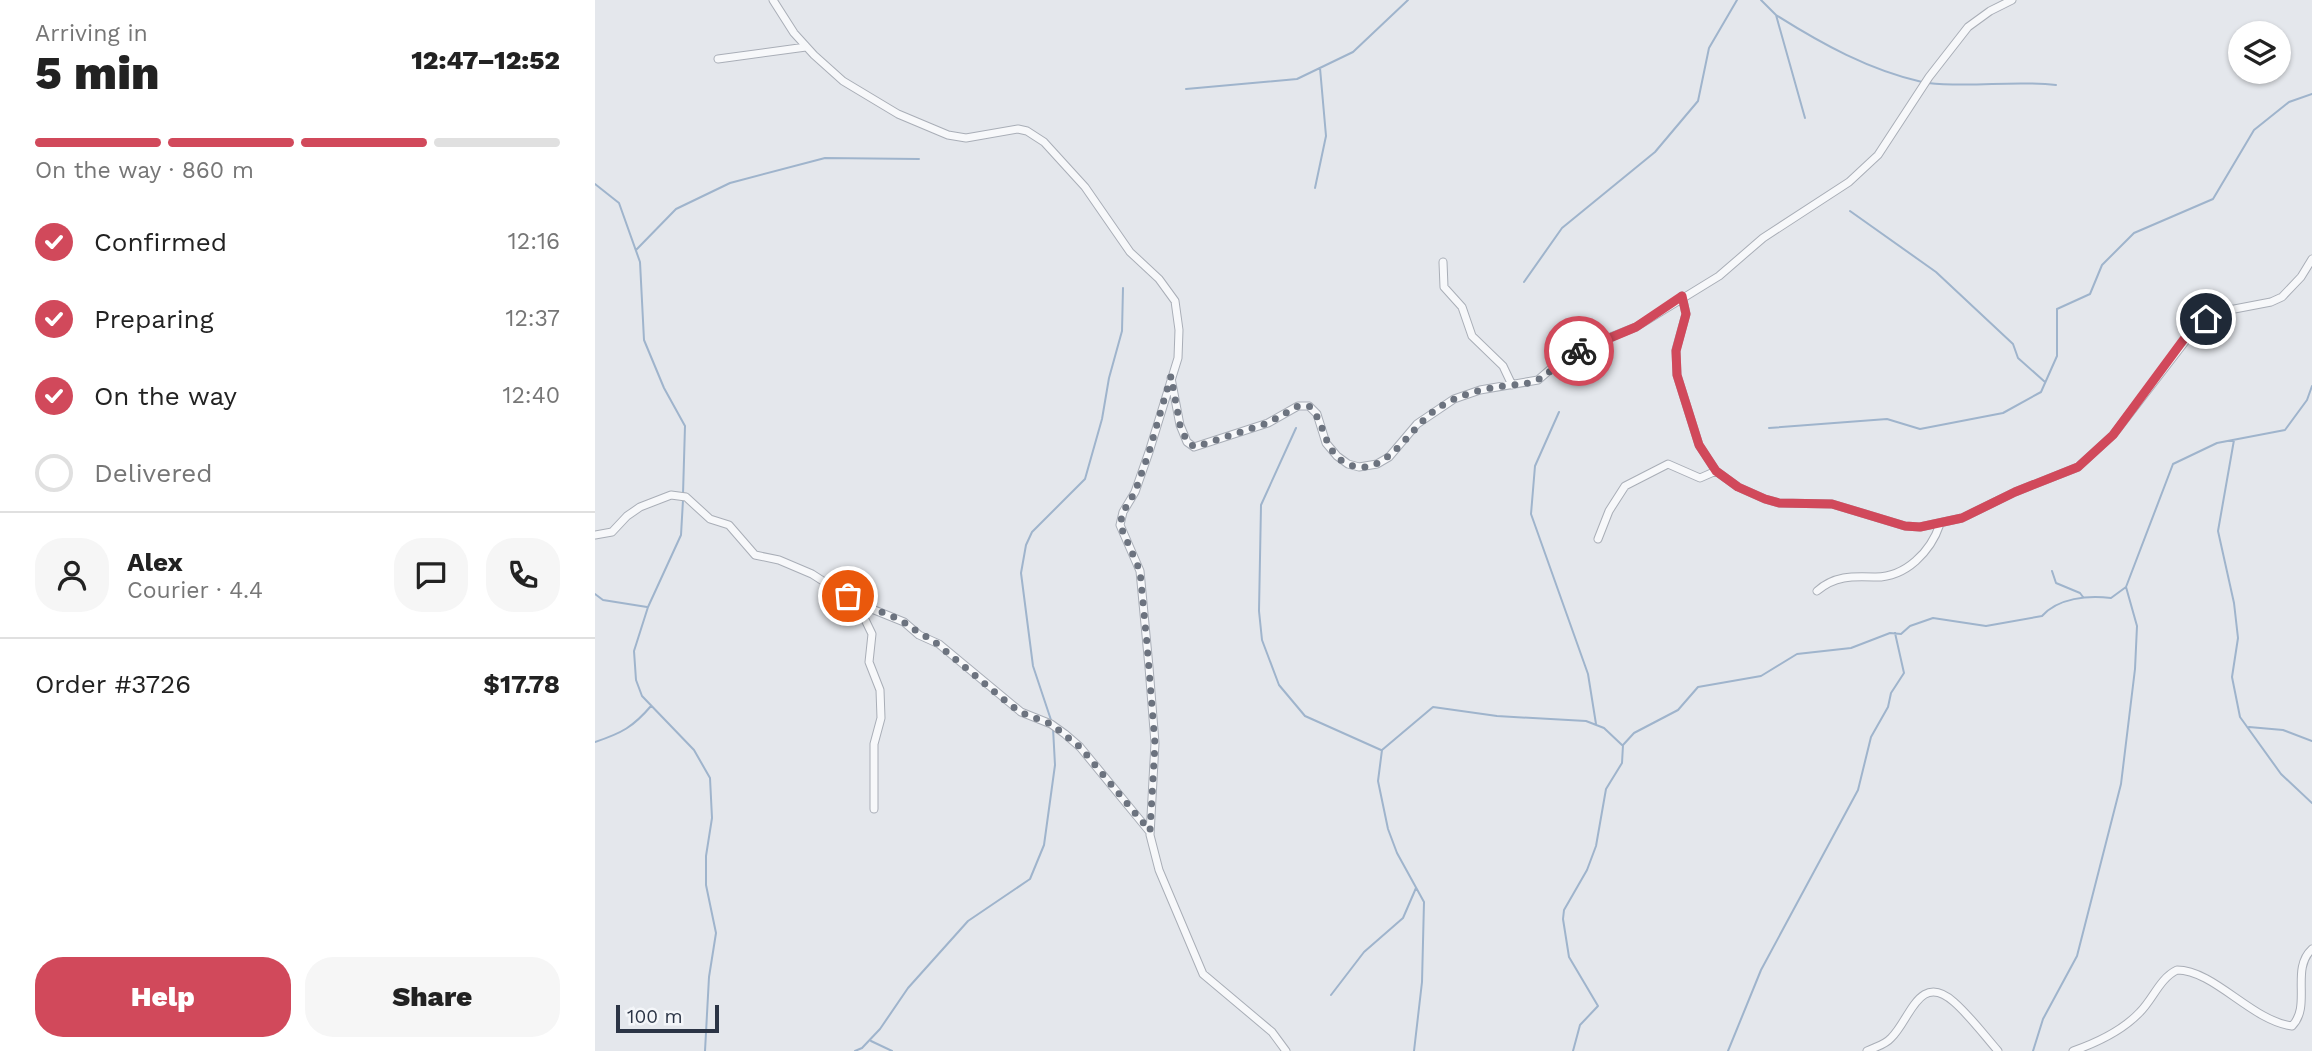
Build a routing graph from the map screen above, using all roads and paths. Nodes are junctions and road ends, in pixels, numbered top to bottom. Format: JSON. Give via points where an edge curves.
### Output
{"nodes":[{"id":1,"x":773,"y":0,"type":"edge"},
{"id":2,"x":2013,"y":0,"type":"edge"},
{"id":3,"x":806,"y":47,"type":"junction"},
{"id":4,"x":718,"y":59,"type":"dead end"},
{"id":5,"x":2312,"y":259,"type":"edge"},
{"id":6,"x":1443,"y":262,"type":"dead end"},
{"id":7,"x":1682,"y":296,"type":"junction"},
{"id":8,"x":1171,"y":376,"type":"junction"},
{"id":9,"x":1512,"y":385,"type":"junction"},
{"id":10,"x":1716,"y":471,"type":"junction"},
{"id":11,"x":1940,"y":524,"type":"junction"},
{"id":12,"x":595,"y":535,"type":"edge"},
{"id":13,"x":1598,"y":540,"type":"dead end"},
{"id":14,"x":1817,"y":592,"type":"dead end"},
{"id":15,"x":857,"y":603,"type":"junction"},
{"id":16,"x":874,"y":809,"type":"dead end"},
{"id":17,"x":1150,"y":831,"type":"junction"},
{"id":18,"x":2312,"y":949,"type":"edge"},
{"id":19,"x":1286,"y":1051,"type":"edge"},
{"id":20,"x":1867,"y":1051,"type":"edge"},
{"id":21,"x":1999,"y":1051,"type":"edge"},
{"id":22,"x":2073,"y":1051,"type":"edge"}],
"edges":[{"from":1,"to":3,"type":"street"},
{"from":2,"to":7,"type":"street","via":[[1968,27],[1878,155],[1849,182],[1763,238],[1719,276]]},
{"from":3,"to":4,"type":"street"},
{"from":3,"to":8,"type":"street","via":[[843,80],[927,128],[966,138],[1018,129],[1045,142],[1085,187],[1130,252],[1175,301],[1178,358]]},
{"from":5,"to":11,"type":"street","via":[[2282,297],[2224,311],[2197,326],[2113,435],[2078,467]]},
{"from":6,"to":9,"type":"street","via":[[1444,287],[1462,307],[1472,336],[1503,366]]},
{"from":7,"to":9,"type":"street","via":[[1620,335],[1568,355],[1538,380]]},
{"from":7,"to":10,"type":"street","via":[[1686,314],[1676,351],[1677,375],[1699,445]]},
{"from":8,"to":9,"type":"street","via":[[1180,425],[1187,442],[1195,447],[1268,423],[1298,406],[1309,406],[1317,414],[1326,443],[1348,464],[1359,467],[1388,457],[1417,424],[1454,398]]},
{"from":8,"to":17,"type":"street","via":[[1149,452],[1120,525],[1140,571],[1155,744]]},
{"from":10,"to":11,"type":"street","via":[[1765,499],[1832,504],[1905,526]]},
{"from":10,"to":13,"type":"street","via":[[1700,478],[1664,465],[1625,486]]},
{"from":11,"to":14,"type":"street","via":[[1931,546],[1907,567],[1882,576],[1854,575]]},
{"from":12,"to":15,"type":"street","via":[[612,532],[640,507],[680,494],[710,519],[729,526],[755,555],[812,574]]},
{"from":15,"to":16,"type":"street","via":[[872,634],[869,662],[880,690],[881,718],[873,744]]},
{"from":15,"to":17,"type":"street","via":[[930,638],[1008,703],[1065,734]]},
{"from":17,"to":19,"type":"street","via":[[1159,870],[1203,974],[1272,1032]]},
{"from":18,"to":22,"type":"street","via":[[2304,962],[2303,1009],[2292,1026],[2265,1019],[2196,975],[2177,970],[2129,1022]]},
{"from":20,"to":21,"type":"street","via":[[1894,1036],[1919,998],[1931,991],[1954,1002]]}]}
